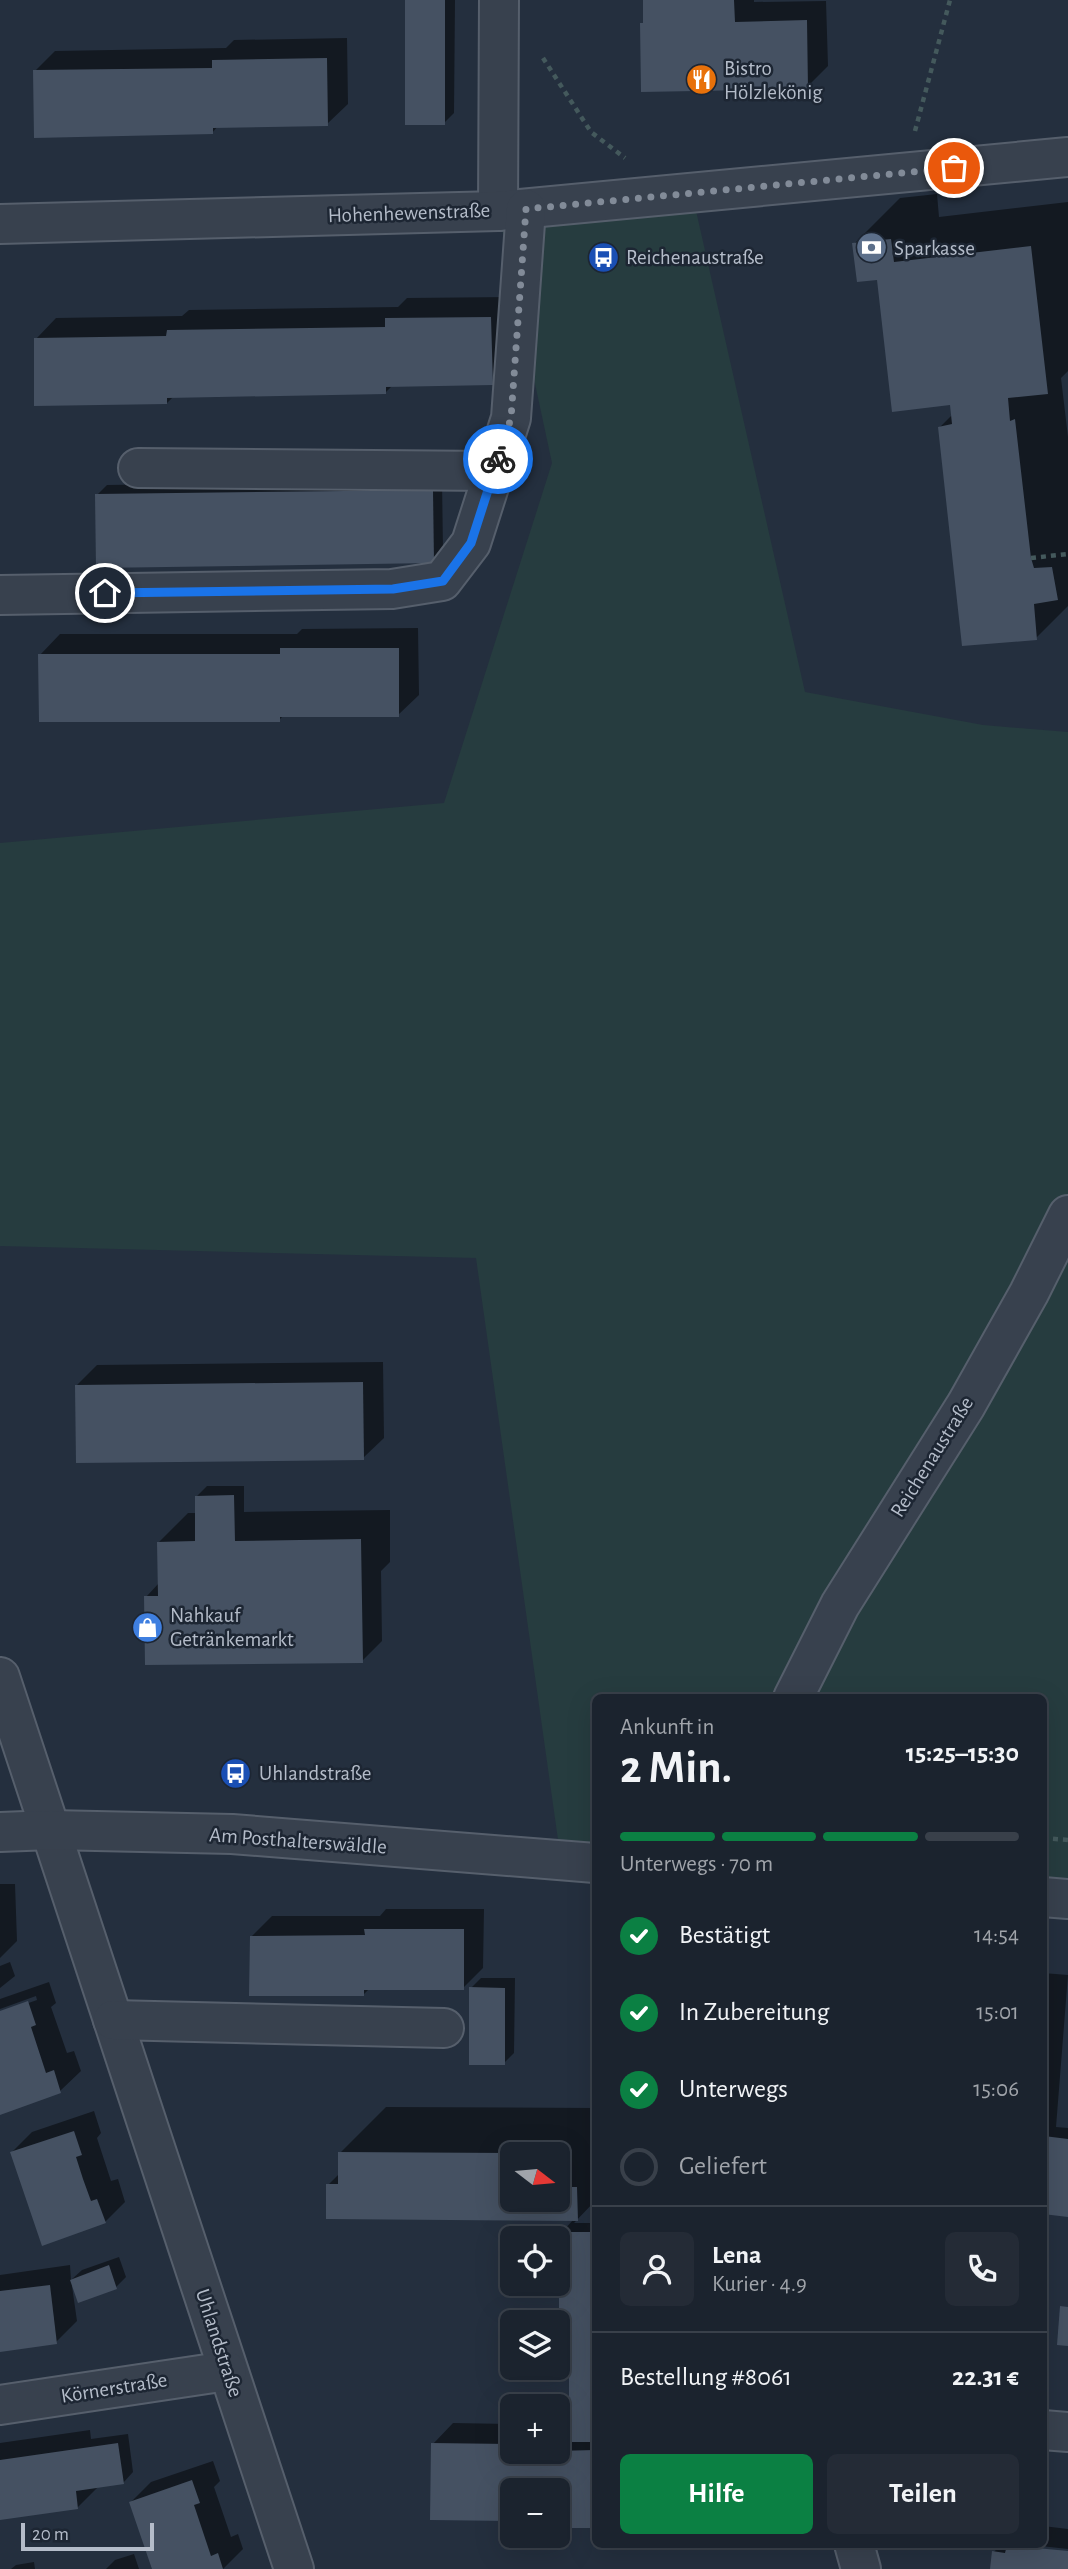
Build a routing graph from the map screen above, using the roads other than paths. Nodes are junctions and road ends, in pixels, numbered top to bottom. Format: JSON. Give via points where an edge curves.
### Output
{"nodes":[{"id":1,"x":499,"y":10,"type":"edge"},
{"id":2,"x":1068,"y":157,"type":"edge"},
{"id":3,"x":512,"y":210,"type":"junction"},
{"id":4,"x":0,"y":224,"type":"edge"},
{"id":5,"x":138,"y":468,"type":"dead end"},
{"id":6,"x":494,"y":471,"type":"junction"},
{"id":7,"x":0,"y":595,"type":"edge"},
{"id":8,"x":1068,"y":1215,"type":"edge"},
{"id":9,"x":0,"y":1677,"type":"edge"},
{"id":10,"x":795,"y":1694,"type":"edge"},
{"id":11,"x":51,"y":1830,"type":"junction"},
{"id":12,"x":0,"y":1832,"type":"edge"},
{"id":13,"x":592,"y":1863,"type":"edge"},
{"id":14,"x":1047,"y":1896,"type":"edge"},
{"id":15,"x":1068,"y":1899,"type":"edge"},
{"id":16,"x":113,"y":2020,"type":"junction"},
{"id":17,"x":444,"y":2028,"type":"dead end"},
{"id":18,"x":228,"y":2371,"type":"junction"},
{"id":19,"x":0,"y":2405,"type":"edge"},
{"id":20,"x":1047,"y":2430,"type":"edge"},
{"id":21,"x":1068,"y":2432,"type":"edge"},
{"id":22,"x":855,"y":2548,"type":"edge"},
{"id":23,"x":294,"y":2569,"type":"edge"},
{"id":24,"x":861,"y":2569,"type":"edge"}],
"edges":[{"from":1,"to":3,"type":"street"},
{"from":2,"to":3,"type":"street","name":"Hohenhewenstraße"},
{"from":3,"to":4,"type":"street","name":"Hohenhewenstraße"},
{"from":3,"to":6,"type":"street","via":[[511,418]]},
{"from":5,"to":6,"type":"street"},
{"from":6,"to":7,"type":"street","via":[[471,543],[443,581],[393,589]]},
{"from":8,"to":10,"type":"street","name":"Reichenaustraße","via":[[966,1405],[840,1605]]},
{"from":9,"to":11,"type":"street","name":"Uhlandstraße"},
{"from":11,"to":12,"type":"street","name":"Am Posthalterswäldle"},
{"from":11,"to":13,"type":"street","name":"Am Posthalterswäldle","via":[[232,1834]]},
{"from":11,"to":16,"type":"street","name":"Uhlandstraße"},
{"from":14,"to":15,"type":"street"},
{"from":16,"to":17,"type":"street"},
{"from":16,"to":18,"type":"street","name":"Uhlandstraße"},
{"from":18,"to":19,"type":"street","name":"Körnerstraße"},
{"from":18,"to":23,"type":"street","name":"Uhlandstraße"},
{"from":20,"to":21,"type":"street"},
{"from":22,"to":24,"type":"street"}]}
